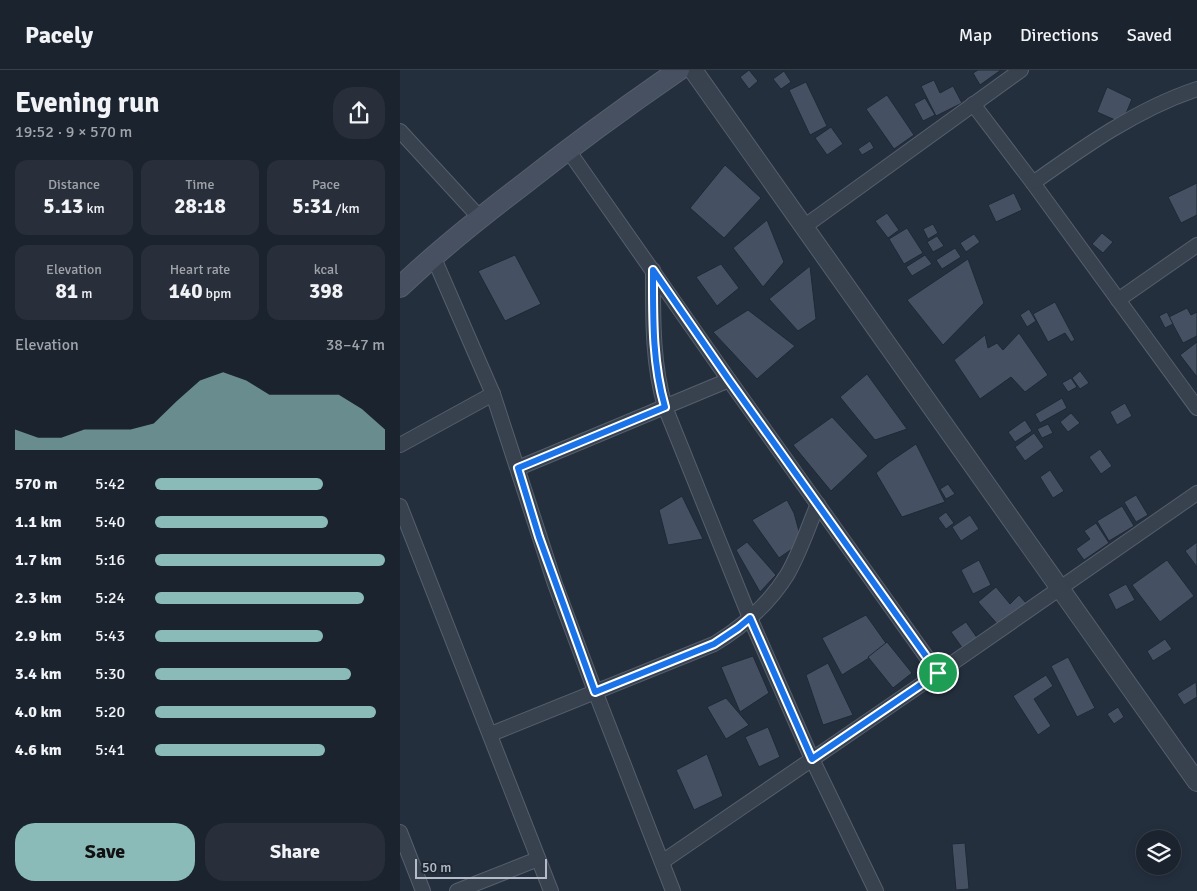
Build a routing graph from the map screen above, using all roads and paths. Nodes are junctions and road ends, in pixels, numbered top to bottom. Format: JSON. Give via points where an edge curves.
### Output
{"nodes":[{"id":1,"x":679,"y":70,"type":"edge"},
{"id":2,"x":693,"y":70,"type":"edge"},
{"id":3,"x":1022,"y":70,"type":"edge"},
{"id":4,"x":1197,"y":89,"type":"edge"},
{"id":5,"x":973,"y":104,"type":"junction"},
{"id":6,"x":400,"y":131,"type":"edge"},
{"id":7,"x":568,"y":150,"type":"junction"},
{"id":8,"x":1033,"y":183,"type":"junction"},
{"id":9,"x":480,"y":218,"type":"junction"},
{"id":10,"x":805,"y":226,"type":"junction"},
{"id":11,"x":1197,"y":245,"type":"edge"},
{"id":12,"x":433,"y":256,"type":"junction"},
{"id":13,"x":653,"y":270,"type":"junction"},
{"id":14,"x":400,"y":287,"type":"edge"},
{"id":15,"x":1118,"y":300,"type":"junction"},
{"id":16,"x":729,"y":380,"type":"junction"},
{"id":17,"x":493,"y":394,"type":"junction"},
{"id":18,"x":665,"y":407,"type":"junction"},
{"id":19,"x":1197,"y":408,"type":"edge"},
{"id":20,"x":400,"y":445,"type":"edge"},
{"id":21,"x":518,"y":468,"type":"junction"},
{"id":22,"x":1197,"y":493,"type":"edge"},
{"id":23,"x":818,"y":504,"type":"junction"},
{"id":24,"x":400,"y":506,"type":"edge"},
{"id":25,"x":1059,"y":589,"type":"junction"},
{"id":26,"x":750,"y":618,"type":"junction"},
{"id":27,"x":938,"y":673,"type":"junction"},
{"id":28,"x":595,"y":692,"type":"junction"},
{"id":29,"x":490,"y":734,"type":"junction"},
{"id":30,"x":812,"y":759,"type":"junction"},
{"id":31,"x":1197,"y":782,"type":"edge"},
{"id":32,"x":400,"y":832,"type":"edge"},
{"id":33,"x":538,"y":859,"type":"junction"},
{"id":34,"x":662,"y":862,"type":"junction"},
{"id":35,"x":423,"y":891,"type":"edge"},
{"id":36,"x":456,"y":891,"type":"edge"},
{"id":37,"x":551,"y":891,"type":"edge"},
{"id":38,"x":673,"y":891,"type":"edge"},
{"id":39,"x":876,"y":891,"type":"edge"}],
"edges":[{"from":1,"to":7,"type":"main road"},
{"from":2,"to":10,"type":"street"},
{"from":3,"to":5,"type":"street"},
{"from":4,"to":8,"type":"street","via":[[1113,129]]},
{"from":5,"to":8,"type":"street"},
{"from":5,"to":10,"type":"street"},
{"from":6,"to":9,"type":"street"},
{"from":7,"to":9,"type":"main road"},
{"from":7,"to":13,"type":"street"},
{"from":8,"to":15,"type":"street"},
{"from":9,"to":12,"type":"main road"},
{"from":10,"to":25,"type":"street"},
{"from":11,"to":15,"type":"street"},
{"from":12,"to":14,"type":"main road"},
{"from":12,"to":17,"type":"street"},
{"from":13,"to":16,"type":"street"},
{"from":13,"to":18,"type":"street","via":[[655,356]]},
{"from":15,"to":19,"type":"street"},
{"from":16,"to":18,"type":"street"},
{"from":16,"to":23,"type":"street"},
{"from":17,"to":20,"type":"street"},
{"from":17,"to":21,"type":"street"},
{"from":18,"to":21,"type":"street"},
{"from":18,"to":26,"type":"street"},
{"from":21,"to":28,"type":"street"},
{"from":22,"to":25,"type":"street"},
{"from":23,"to":26,"type":"street","via":[[788,572]]},
{"from":23,"to":27,"type":"street"},
{"from":24,"to":29,"type":"street"},
{"from":25,"to":27,"type":"street"},
{"from":25,"to":31,"type":"street"},
{"from":26,"to":28,"type":"street","via":[[714,644]]},
{"from":26,"to":30,"type":"street"},
{"from":27,"to":30,"type":"street"},
{"from":28,"to":29,"type":"street"},
{"from":28,"to":34,"type":"street"},
{"from":29,"to":33,"type":"street"},
{"from":30,"to":34,"type":"street"},
{"from":30,"to":39,"type":"street"},
{"from":32,"to":35,"type":"street"},
{"from":33,"to":36,"type":"street"},
{"from":33,"to":37,"type":"street"},
{"from":34,"to":38,"type":"street"}]}
